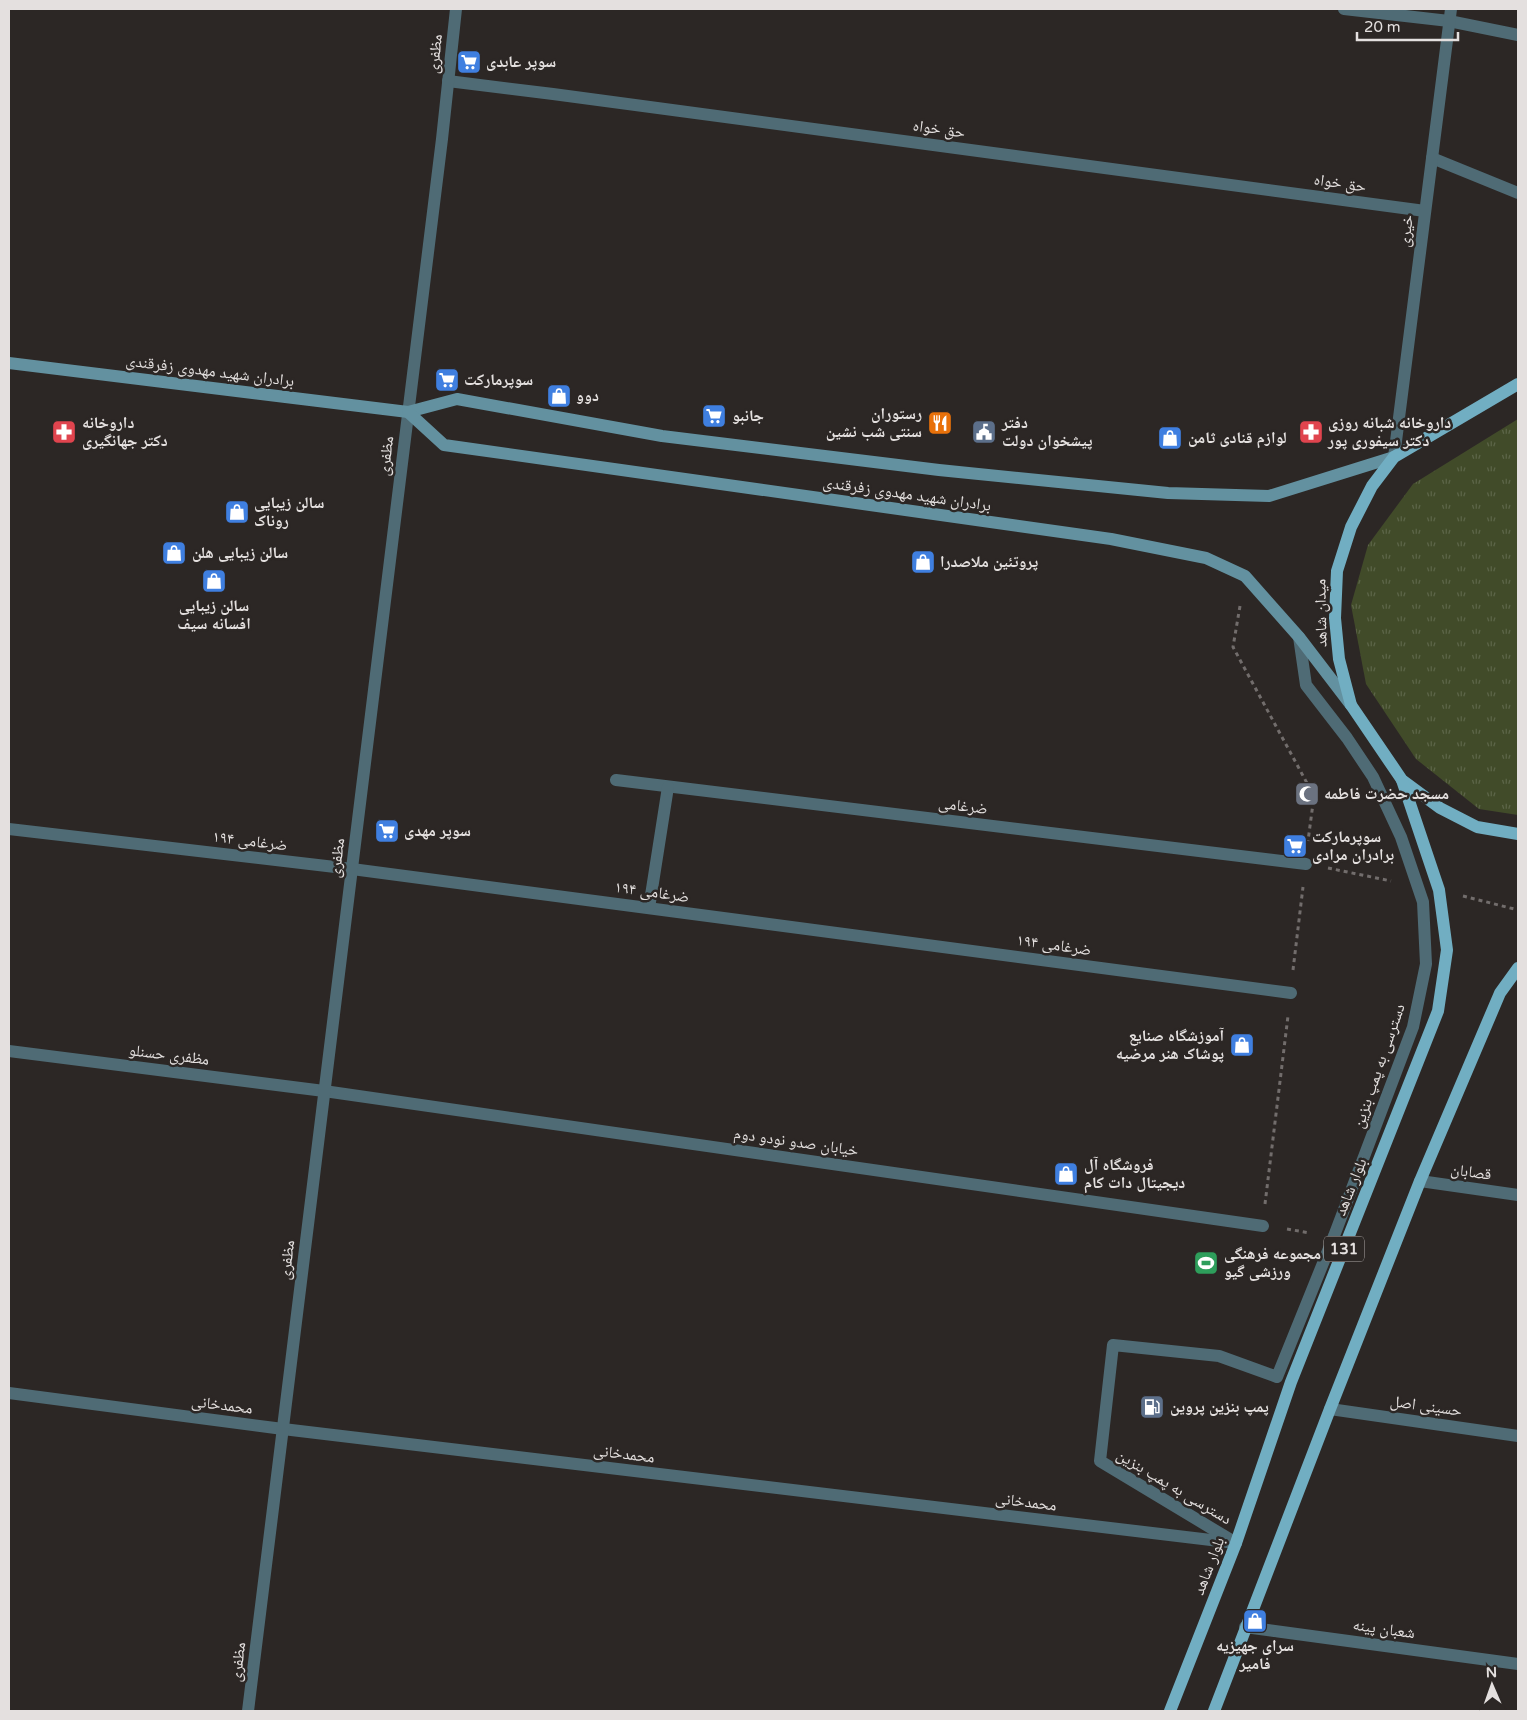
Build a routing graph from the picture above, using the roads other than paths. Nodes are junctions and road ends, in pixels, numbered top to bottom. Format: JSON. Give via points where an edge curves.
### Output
{"nodes":[{"id":1,"x":456,"y":9,"type":"edge"},
{"id":2,"x":1344,"y":9,"type":"edge"},
{"id":3,"x":1450,"y":15,"type":"edge"},
{"id":4,"x":1518,"y":35,"type":"edge"},
{"id":5,"x":448,"y":81,"type":"junction"},
{"id":6,"x":1432,"y":158,"type":"junction"},
{"id":7,"x":1518,"y":193,"type":"edge"},
{"id":8,"x":1425,"y":211,"type":"junction"},
{"id":9,"x":9,"y":363,"type":"edge"},
{"id":10,"x":1518,"y":384,"type":"edge"},
{"id":11,"x":408,"y":412,"type":"junction"},
{"id":12,"x":1394,"y":457,"type":"junction"},
{"id":13,"x":1298,"y":637,"type":"junction"},
{"id":14,"x":1351,"y":704,"type":"junction"},
{"id":15,"x":616,"y":780,"type":"dead end"},
{"id":16,"x":1402,"y":780,"type":"junction"},
{"id":17,"x":668,"y":787,"type":"junction"},
{"id":18,"x":9,"y":829,"type":"edge"},
{"id":19,"x":1518,"y":834,"type":"edge"},
{"id":20,"x":1306,"y":864,"type":"road end"},
{"id":21,"x":352,"y":869,"type":"junction"},
{"id":22,"x":649,"y":908,"type":"junction"},
{"id":23,"x":1518,"y":968,"type":"edge"},
{"id":24,"x":1291,"y":993,"type":"road end"},
{"id":25,"x":9,"y":1051,"type":"edge"},
{"id":26,"x":324,"y":1091,"type":"junction"},
{"id":27,"x":1420,"y":1181,"type":"junction"},
{"id":28,"x":1518,"y":1195,"type":"edge"},
{"id":29,"x":1263,"y":1226,"type":"road end"},
{"id":30,"x":9,"y":1393,"type":"edge"},
{"id":31,"x":1330,"y":1409,"type":"junction"},
{"id":32,"x":283,"y":1429,"type":"junction"},
{"id":33,"x":1518,"y":1436,"type":"edge"},
{"id":34,"x":1236,"y":1543,"type":"junction"},
{"id":35,"x":1245,"y":1627,"type":"junction"},
{"id":36,"x":1518,"y":1664,"type":"edge"},
{"id":37,"x":248,"y":1711,"type":"edge"},
{"id":38,"x":1170,"y":1711,"type":"edge"},
{"id":39,"x":1214,"y":1711,"type":"edge"}],
"edges":[{"from":1,"to":5,"type":"street","name":"مظفری"},
{"from":2,"to":3,"type":"street"},
{"from":3,"to":4,"type":"street"},
{"from":3,"to":6,"type":"street","name":"خیری"},
{"from":5,"to":8,"type":"street","name":"حق خواه"},
{"from":5,"to":11,"type":"street","name":"مظفری"},
{"from":6,"to":7,"type":"street"},
{"from":6,"to":8,"type":"street","name":"خیری"},
{"from":8,"to":12,"type":"street","name":"خیری"},
{"from":9,"to":11,"type":"main road","name":"برادران شهید مهدوی زفرقندی"},
{"from":10,"to":12,"type":"main road","name":"میدان شاهد"},
{"from":11,"to":12,"type":"main road","name":"برادران شهید مهدوی زفرقندی","via":[[457,399],[662,436],[939,470],[1168,493],[1269,496]]},
{"from":11,"to":13,"type":"main road","name":"برادران شهید مهدوی زفرقندی","via":[[444,445],[1111,539],[1206,558],[1245,576]]},
{"from":11,"to":21,"type":"street","name":"مظفری"},
{"from":12,"to":14,"type":"main road","name":"میدان شاهد","via":[[1372,486],[1351,527],[1337,571],[1335,618],[1339,659]]},
{"from":13,"to":14,"type":"main road","name":"برادران شهید مهدوی زفرقندی"},
{"from":13,"to":34,"type":"street","name":"دسترسی به پمپ بنزین","via":[[1306,685],[1373,777],[1401,837],[1423,902],[1426,964],[1413,1027],[1277,1377],[1220,1356],[1113,1345],[1100,1462]]},
{"from":14,"to":16,"type":"main road","name":"میدان شاهد"},
{"from":15,"to":17,"type":"street","name":"ضرغامی"},
{"from":16,"to":19,"type":"main road","name":"میدان شاهد","via":[[1440,808],[1477,827]]},
{"from":16,"to":34,"type":"main road","name":"بلوار شاهد","number":"131","via":[[1439,890],[1447,950],[1438,1011],[1291,1382]]},
{"from":17,"to":20,"type":"street","name":"ضرغامی"},
{"from":17,"to":22,"type":"street"},
{"from":18,"to":21,"type":"street","name":"ضرغامی ۱۹۴"},
{"from":21,"to":22,"type":"street","name":"ضرغامی ۱۹۴"},
{"from":21,"to":26,"type":"street","name":"مظفری"},
{"from":22,"to":24,"type":"street","name":"ضرغامی ۱۹۴"},
{"from":23,"to":27,"type":"main road","number":"131","via":[[1500,993]]},
{"from":25,"to":26,"type":"street","name":"مظفری حسنلو"},
{"from":26,"to":29,"type":"street","name":"خیابان صدو نودو دوم"},
{"from":26,"to":32,"type":"street","name":"مظفری"},
{"from":27,"to":28,"type":"street","name":"قصابان"},
{"from":27,"to":31,"type":"main road","number":"131"},
{"from":30,"to":32,"type":"street","name":"محمدخانی"},
{"from":31,"to":33,"type":"street","name":"حسینی اصل"},
{"from":31,"to":35,"type":"main road","number":"131"},
{"from":32,"to":34,"type":"street","name":"محمدخانی"},
{"from":32,"to":37,"type":"street","name":"مظفری"},
{"from":34,"to":38,"type":"main road","name":"بلوار شاهد","number":"131"},
{"from":35,"to":36,"type":"street","name":"شعبان پینه"},
{"from":35,"to":39,"type":"main road","number":"131"}]}
